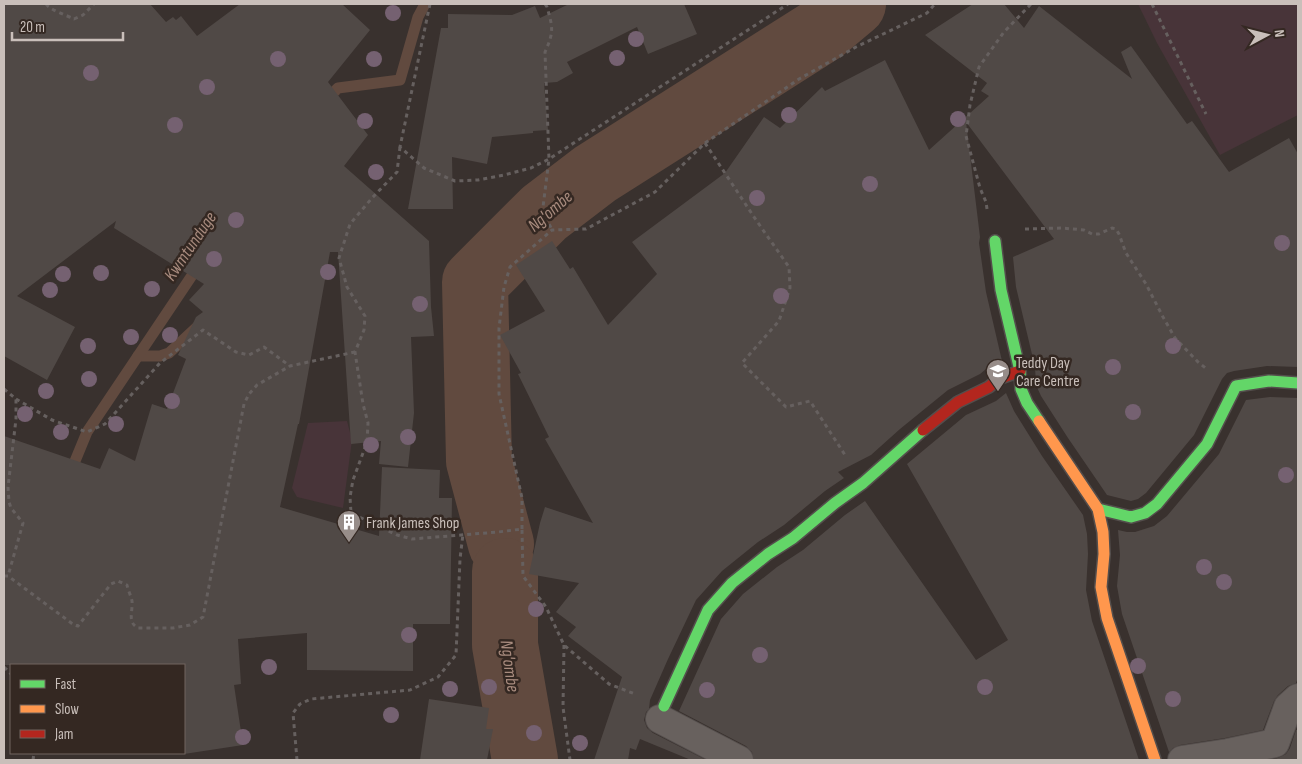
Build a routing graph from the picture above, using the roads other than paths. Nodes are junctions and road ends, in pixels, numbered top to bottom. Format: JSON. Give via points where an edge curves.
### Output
{"nodes":[{"id":1,"x":995,"y":241,"type":"road end"},
{"id":2,"x":1020,"y":371,"type":"junction"},
{"id":3,"x":1298,"y":382,"type":"edge"},
{"id":4,"x":1098,"y":509,"type":"junction"},
{"id":5,"x":1298,"y":698,"type":"edge"},
{"id":6,"x":662,"y":712,"type":"joint"},
{"id":7,"x":739,"y":760,"type":"edge"},
{"id":8,"x":1155,"y":760,"type":"edge"},
{"id":9,"x":1182,"y":760,"type":"edge"}],
"edges":[{"from":1,"to":2,"type":"street","via":[[1001,290]]},
{"from":2,"to":4,"type":"street","via":[[1026,403]]},
{"from":2,"to":6,"type":"street","via":[[998,379],[989,388],[958,402],[863,483],[732,583],[708,610]]},
{"from":3,"to":4,"type":"street","via":[[1269,381],[1236,386],[1207,444],[1157,504],[1145,513],[1131,517]]},
{"from":4,"to":8,"type":"street","via":[[1104,547],[1101,587],[1107,618]]},
{"from":5,"to":9,"type":"street","via":[[1288,707],[1275,743]]},
{"from":6,"to":7,"type":"street"}]}
